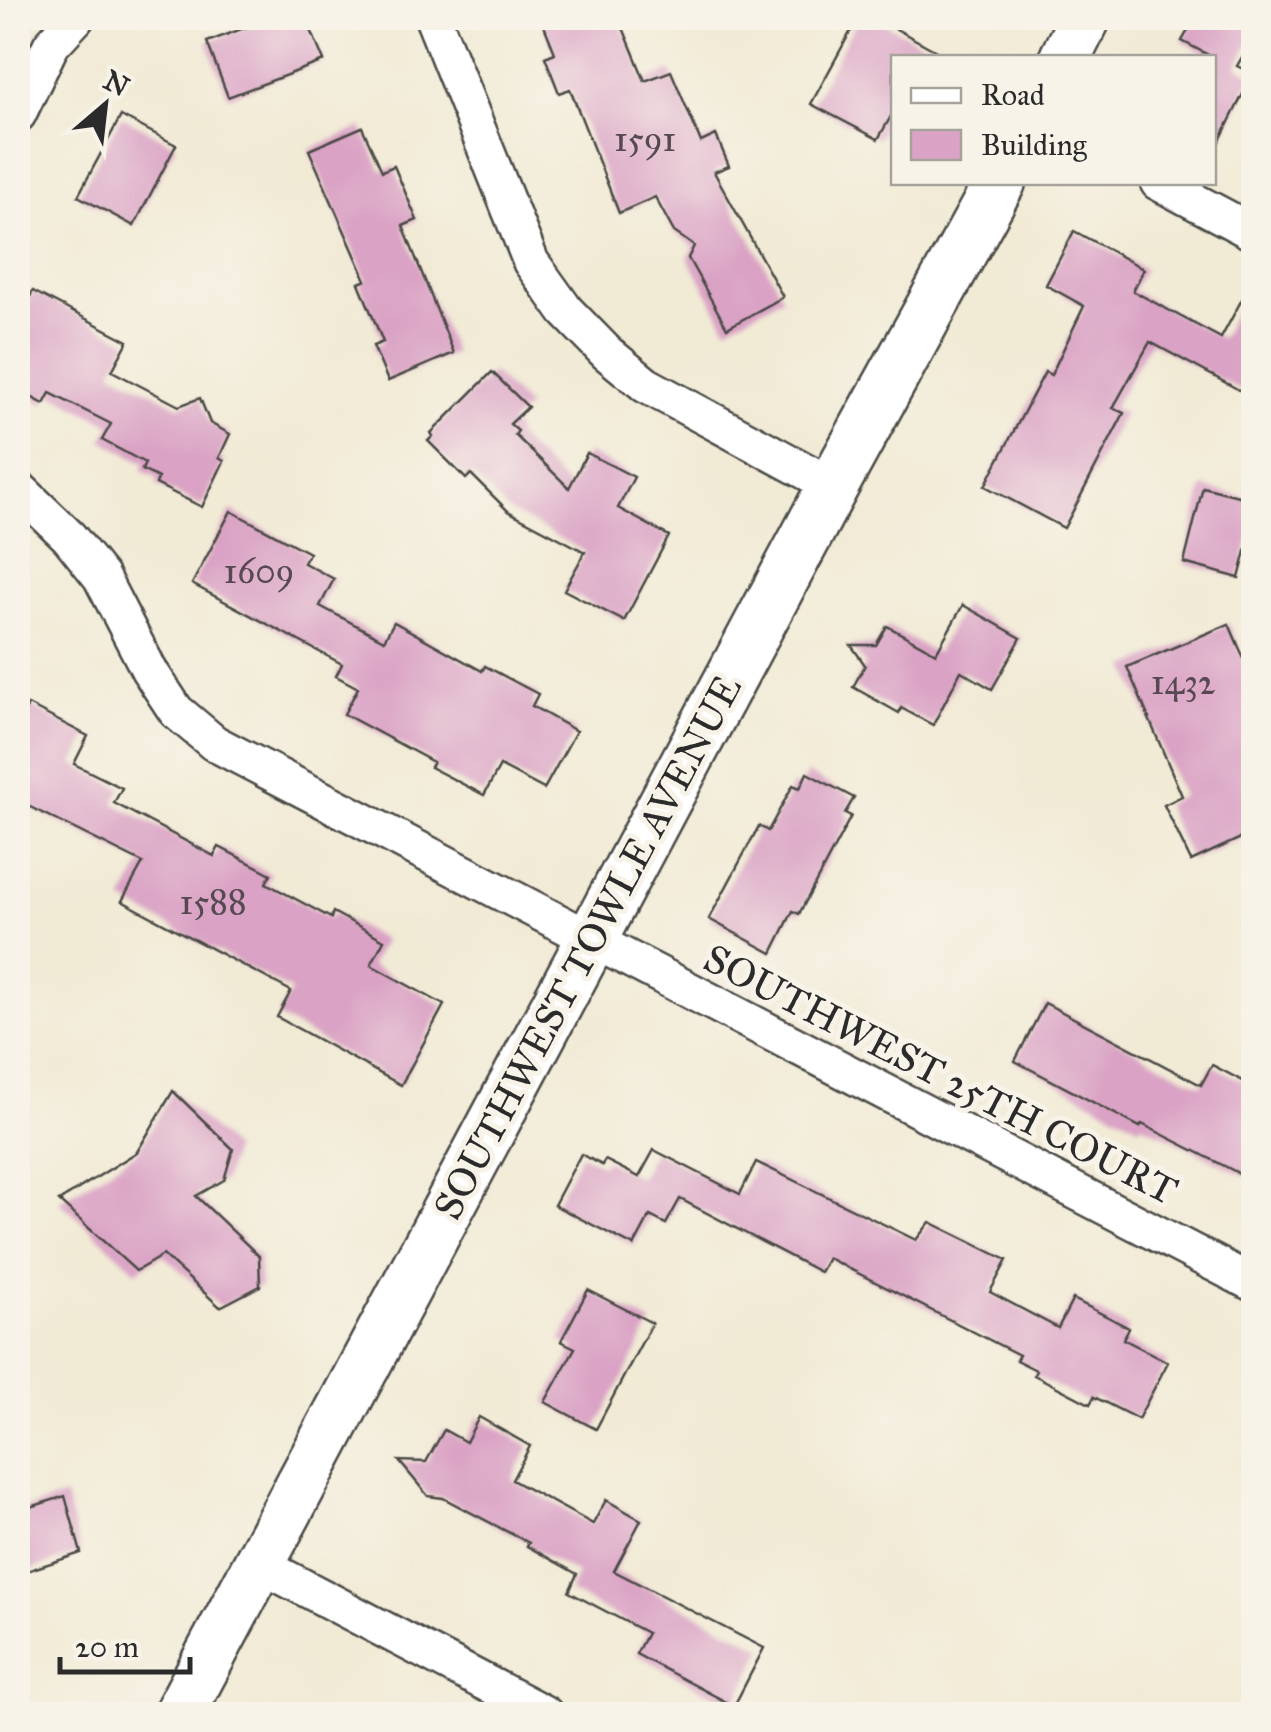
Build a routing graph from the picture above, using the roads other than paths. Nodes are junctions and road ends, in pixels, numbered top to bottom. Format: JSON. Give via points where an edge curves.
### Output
{"nodes":[{"id":1,"x":76,"y":18,"type":"edge"},
{"id":2,"x":434,"y":18,"type":"edge"},
{"id":3,"x":1085,"y":18,"type":"edge"},
{"id":4,"x":1066,"y":55,"type":"edge"},
{"id":5,"x":18,"y":114,"type":"edge"},
{"id":6,"x":998,"y":185,"type":"edge"},
{"id":7,"x":1164,"y":185,"type":"edge"},
{"id":8,"x":1254,"y":232,"type":"edge"},
{"id":9,"x":832,"y":486,"type":"junction"},
{"id":10,"x":18,"y":488,"type":"edge"},
{"id":11,"x":590,"y":940,"type":"junction"},
{"id":12,"x":1254,"y":1284,"type":"edge"},
{"id":13,"x":259,"y":1564,"type":"junction"},
{"id":14,"x":180,"y":1714,"type":"edge"},
{"id":15,"x":544,"y":1714,"type":"edge"}],
"edges":[{"from":1,"to":5,"type":"street","via":[[51,46]]},
{"from":2,"to":9,"type":"street","via":[[531,262],[566,311],[646,386]]},
{"from":3,"to":4,"type":"main road"},
{"from":6,"to":9,"type":"main road","name":"SOUTHWEST TOWLE AVENUE"},
{"from":7,"to":8,"type":"street"},
{"from":9,"to":11,"type":"main road","name":"SOUTHWEST TOWLE AVENUE"},
{"from":10,"to":11,"type":"street","name":"SOUTHWEST 25TH COURT","via":[[90,564],[176,710],[214,743]]},
{"from":11,"to":12,"type":"street","name":"SOUTHWEST 25TH COURT"},
{"from":11,"to":13,"type":"main road","name":"SOUTHWEST TOWLE AVENUE"},
{"from":13,"to":14,"type":"main road","name":"SOUTHWEST TOWLE AVENUE"},
{"from":13,"to":15,"type":"street"}]}
